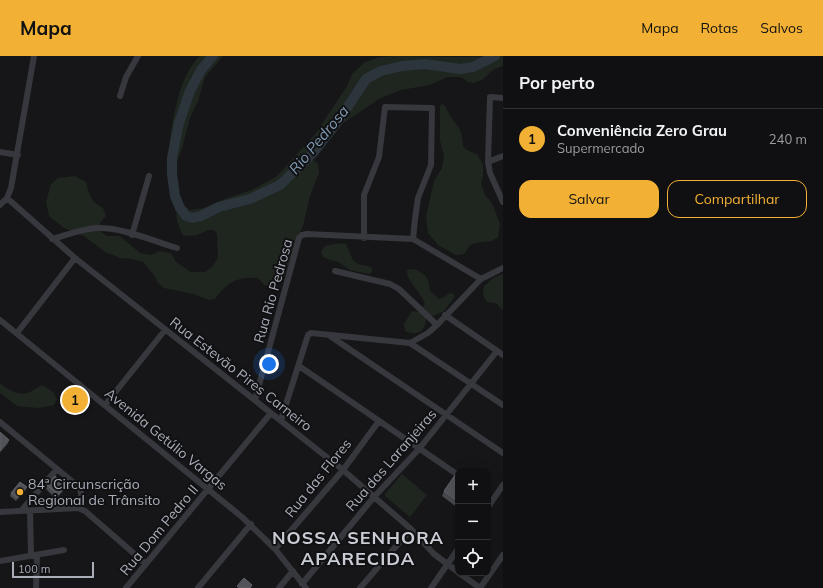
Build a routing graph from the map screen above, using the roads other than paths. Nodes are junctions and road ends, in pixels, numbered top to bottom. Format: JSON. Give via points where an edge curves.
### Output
{"nodes":[{"id":1,"x":34,"y":56,"type":"edge"},
{"id":2,"x":138,"y":56,"type":"edge"},
{"id":3,"x":120,"y":96,"type":"dead end"},
{"id":4,"x":503,"y":98,"type":"edge"},
{"id":5,"x":0,"y":152,"type":"edge"},
{"id":6,"x":18,"y":155,"type":"junction"},
{"id":7,"x":503,"y":156,"type":"edge"},
{"id":8,"x":488,"y":162,"type":"junction"},
{"id":9,"x":149,"y":176,"type":"dead end"},
{"id":10,"x":7,"y":198,"type":"junction"},
{"id":11,"x":503,"y":202,"type":"edge"},
{"id":12,"x":0,"y":205,"type":"edge"},
{"id":13,"x":132,"y":235,"type":"junction"},
{"id":14,"x":364,"y":238,"type":"junction"},
{"id":15,"x":52,"y":239,"type":"junction"},
{"id":16,"x":413,"y":240,"type":"junction"},
{"id":17,"x":177,"y":248,"type":"dead end"},
{"id":18,"x":75,"y":258,"type":"junction"},
{"id":19,"x":503,"y":268,"type":"edge"},
{"id":20,"x":335,"y":271,"type":"dead end"},
{"id":21,"x":481,"y":279,"type":"junction"},
{"id":22,"x":445,"y":315,"type":"junction"},
{"id":23,"x":0,"y":320,"type":"edge"},
{"id":24,"x":437,"y":325,"type":"junction"},
{"id":25,"x":165,"y":330,"type":"junction"},
{"id":26,"x":17,"y":333,"type":"junction"},
{"id":27,"x":329,"y":335,"type":"junction"},
{"id":28,"x":410,"y":343,"type":"junction"},
{"id":29,"x":500,"y":353,"type":"edge"},
{"id":30,"x":299,"y":366,"type":"junction"},
{"id":31,"x":471,"y":384,"type":"junction"},
{"id":32,"x":255,"y":400,"type":"junction"},
{"id":33,"x":105,"y":405,"type":"junction"},
{"id":34,"x":503,"y":405,"type":"edge"},
{"id":35,"x":271,"y":413,"type":"junction"},
{"id":36,"x":446,"y":415,"type":"junction"},
{"id":37,"x":280,"y":420,"type":"junction"},
{"id":38,"x":379,"y":421,"type":"junction"},
{"id":39,"x":0,"y":422,"type":"edge"},
{"id":40,"x":419,"y":448,"type":"junction"},
{"id":41,"x":503,"y":453,"type":"edge"},
{"id":42,"x":57,"y":469,"type":"junction"},
{"id":43,"x":343,"y":470,"type":"junction"},
{"id":44,"x":455,"y":473,"type":"edge"},
{"id":45,"x":503,"y":485,"type":"edge"},
{"id":46,"x":208,"y":489,"type":"junction"},
{"id":47,"x":374,"y":497,"type":"junction"},
{"id":48,"x":491,"y":497,"type":"edge"},
{"id":49,"x":78,"y":508,"type":"junction"},
{"id":50,"x":30,"y":510,"type":"junction"},
{"id":51,"x":21,"y":511,"type":"junction"},
{"id":52,"x":0,"y":512,"type":"edge"},
{"id":53,"x":251,"y":524,"type":"junction"},
{"id":54,"x":411,"y":529,"type":"junction"},
{"id":55,"x":275,"y":549,"type":"junction"},
{"id":56,"x":64,"y":550,"type":"dead end"},
{"id":57,"x":455,"y":552,"type":"edge"},
{"id":58,"x":34,"y":555,"type":"junction"},
{"id":59,"x":503,"y":556,"type":"edge"},
{"id":60,"x":0,"y":561,"type":"edge"},
{"id":61,"x":146,"y":564,"type":"junction"},
{"id":62,"x":447,"y":564,"type":"junction"},
{"id":63,"x":293,"y":571,"type":"junction"},
{"id":64,"x":455,"y":571,"type":"edge"},
{"id":65,"x":462,"y":576,"type":"edge"},
{"id":66,"x":304,"y":586,"type":"edge"},
{"id":67,"x":36,"y":588,"type":"edge"},
{"id":68,"x":126,"y":588,"type":"edge"},
{"id":69,"x":198,"y":588,"type":"edge"},
{"id":70,"x":279,"y":588,"type":"edge"},
{"id":71,"x":360,"y":588,"type":"edge"},
{"id":72,"x":430,"y":588,"type":"edge"},
{"id":73,"x":480,"y":588,"type":"edge"}],
"edges":[{"from":1,"to":6,"type":"street"},
{"from":2,"to":3,"type":"street","via":[[126,77]]},
{"from":4,"to":8,"type":"street","via":[[490,97]]},
{"from":5,"to":6,"type":"street"},
{"from":6,"to":10,"type":"street","via":[[12,188]]},
{"from":7,"to":8,"type":"street"},
{"from":8,"to":11,"type":"street"},
{"from":9,"to":13,"type":"street"},
{"from":10,"to":12,"type":"street"},
{"from":10,"to":15,"type":"street","name":"Rua Estevão Pires Carneiro"},
{"from":13,"to":15,"type":"street","via":[[113,229],[97,228]]},
{"from":13,"to":17,"type":"street"},
{"from":14,"to":16,"type":"street"},
{"from":14,"to":16,"type":"street","via":[[364,194],[380,157],[385,107],[432,108],[431,165],[418,198]]},
{"from":14,"to":32,"type":"street","name":"Rua Rio Pedrosa","via":[[307,234],[299,238]]},
{"from":15,"to":18,"type":"street","name":"Rua Estevão Pires Carneiro"},
{"from":16,"to":21,"type":"street"},
{"from":18,"to":25,"type":"street","name":"Rua Estevão Pires Carneiro"},
{"from":18,"to":26,"type":"street"},
{"from":19,"to":21,"type":"street"},
{"from":20,"to":24,"type":"street","via":[[390,284],[400,289]]},
{"from":21,"to":22,"type":"street"},
{"from":22,"to":24,"type":"street"},
{"from":22,"to":29,"type":"street"},
{"from":23,"to":26,"type":"street","name":"Avenida Getúlio Vargas"},
{"from":24,"to":28,"type":"street"},
{"from":25,"to":32,"type":"street","name":"Rua Estevão Pires Carneiro"},
{"from":25,"to":33,"type":"street"},
{"from":26,"to":33,"type":"street","name":"Avenida Getúlio Vargas"},
{"from":27,"to":28,"type":"street"},
{"from":27,"to":30,"type":"street","via":[[308,335]]},
{"from":27,"to":36,"type":"street"},
{"from":28,"to":31,"type":"street"},
{"from":29,"to":31,"type":"street","name":"Rua das Laranjeiras"},
{"from":30,"to":37,"type":"street"},
{"from":30,"to":38,"type":"street"},
{"from":31,"to":34,"type":"street"},
{"from":31,"to":36,"type":"street","name":"Rua das Laranjeiras"},
{"from":32,"to":35,"type":"street","name":"Rua Estevão Pires Carneiro"},
{"from":33,"to":46,"type":"street","name":"Avenida Getúlio Vargas"},
{"from":35,"to":37,"type":"street","name":"Rua Estevão Pires Carneiro"},
{"from":35,"to":46,"type":"street","name":"Rua Dom Pedro II"},
{"from":36,"to":40,"type":"street","name":"Rua das Laranjeiras"},
{"from":36,"to":41,"type":"street"},
{"from":37,"to":43,"type":"street","name":"Rua Estevão Pires Carneiro"},
{"from":38,"to":40,"type":"street"},
{"from":38,"to":43,"type":"street","name":"Rua das Flores"},
{"from":39,"to":42,"type":"street"},
{"from":40,"to":44,"type":"street"},
{"from":40,"to":47,"type":"street","name":"Rua das Laranjeiras"},
{"from":42,"to":49,"type":"street","via":[[79,487],[81,500]]},
{"from":42,"to":51,"type":"street"},
{"from":43,"to":47,"type":"street","name":"Rua Estevão Pires Carneiro"},
{"from":43,"to":55,"type":"street","name":"Rua das Flores"},
{"from":45,"to":48,"type":"street"},
{"from":46,"to":53,"type":"street","name":"Avenida Getúlio Vargas"},
{"from":46,"to":61,"type":"street","name":"Rua Dom Pedro II"},
{"from":47,"to":54,"type":"street","name":"Rua Estevão Pires Carneiro"},
{"from":47,"to":66,"type":"street","name":"Rua das Laranjeiras"},
{"from":49,"to":50,"type":"street"},
{"from":49,"to":61,"type":"street","via":[[85,511]]},
{"from":50,"to":51,"type":"street"},
{"from":50,"to":58,"type":"street"},
{"from":51,"to":52,"type":"street"},
{"from":53,"to":55,"type":"street","name":"Avenida Getúlio Vargas"},
{"from":53,"to":69,"type":"street"},
{"from":54,"to":62,"type":"street","name":"Rua Estevão Pires Carneiro"},
{"from":54,"to":71,"type":"street"},
{"from":55,"to":63,"type":"street","name":"Avenida Getúlio Vargas"},
{"from":56,"to":58,"type":"street"},
{"from":57,"to":62,"type":"street"},
{"from":58,"to":60,"type":"street"},
{"from":58,"to":67,"type":"street"},
{"from":59,"to":73,"type":"street"},
{"from":61,"to":68,"type":"street","name":"Rua Dom Pedro II"},
{"from":62,"to":64,"type":"street","name":"Rua Estevão Pires Carneiro"},
{"from":62,"to":72,"type":"street"},
{"from":63,"to":66,"type":"street","name":"Avenida Getúlio Vargas"},
{"from":63,"to":70,"type":"street"},
{"from":65,"to":73,"type":"street","name":"Rua Estevão Pires Carneiro"}]}
